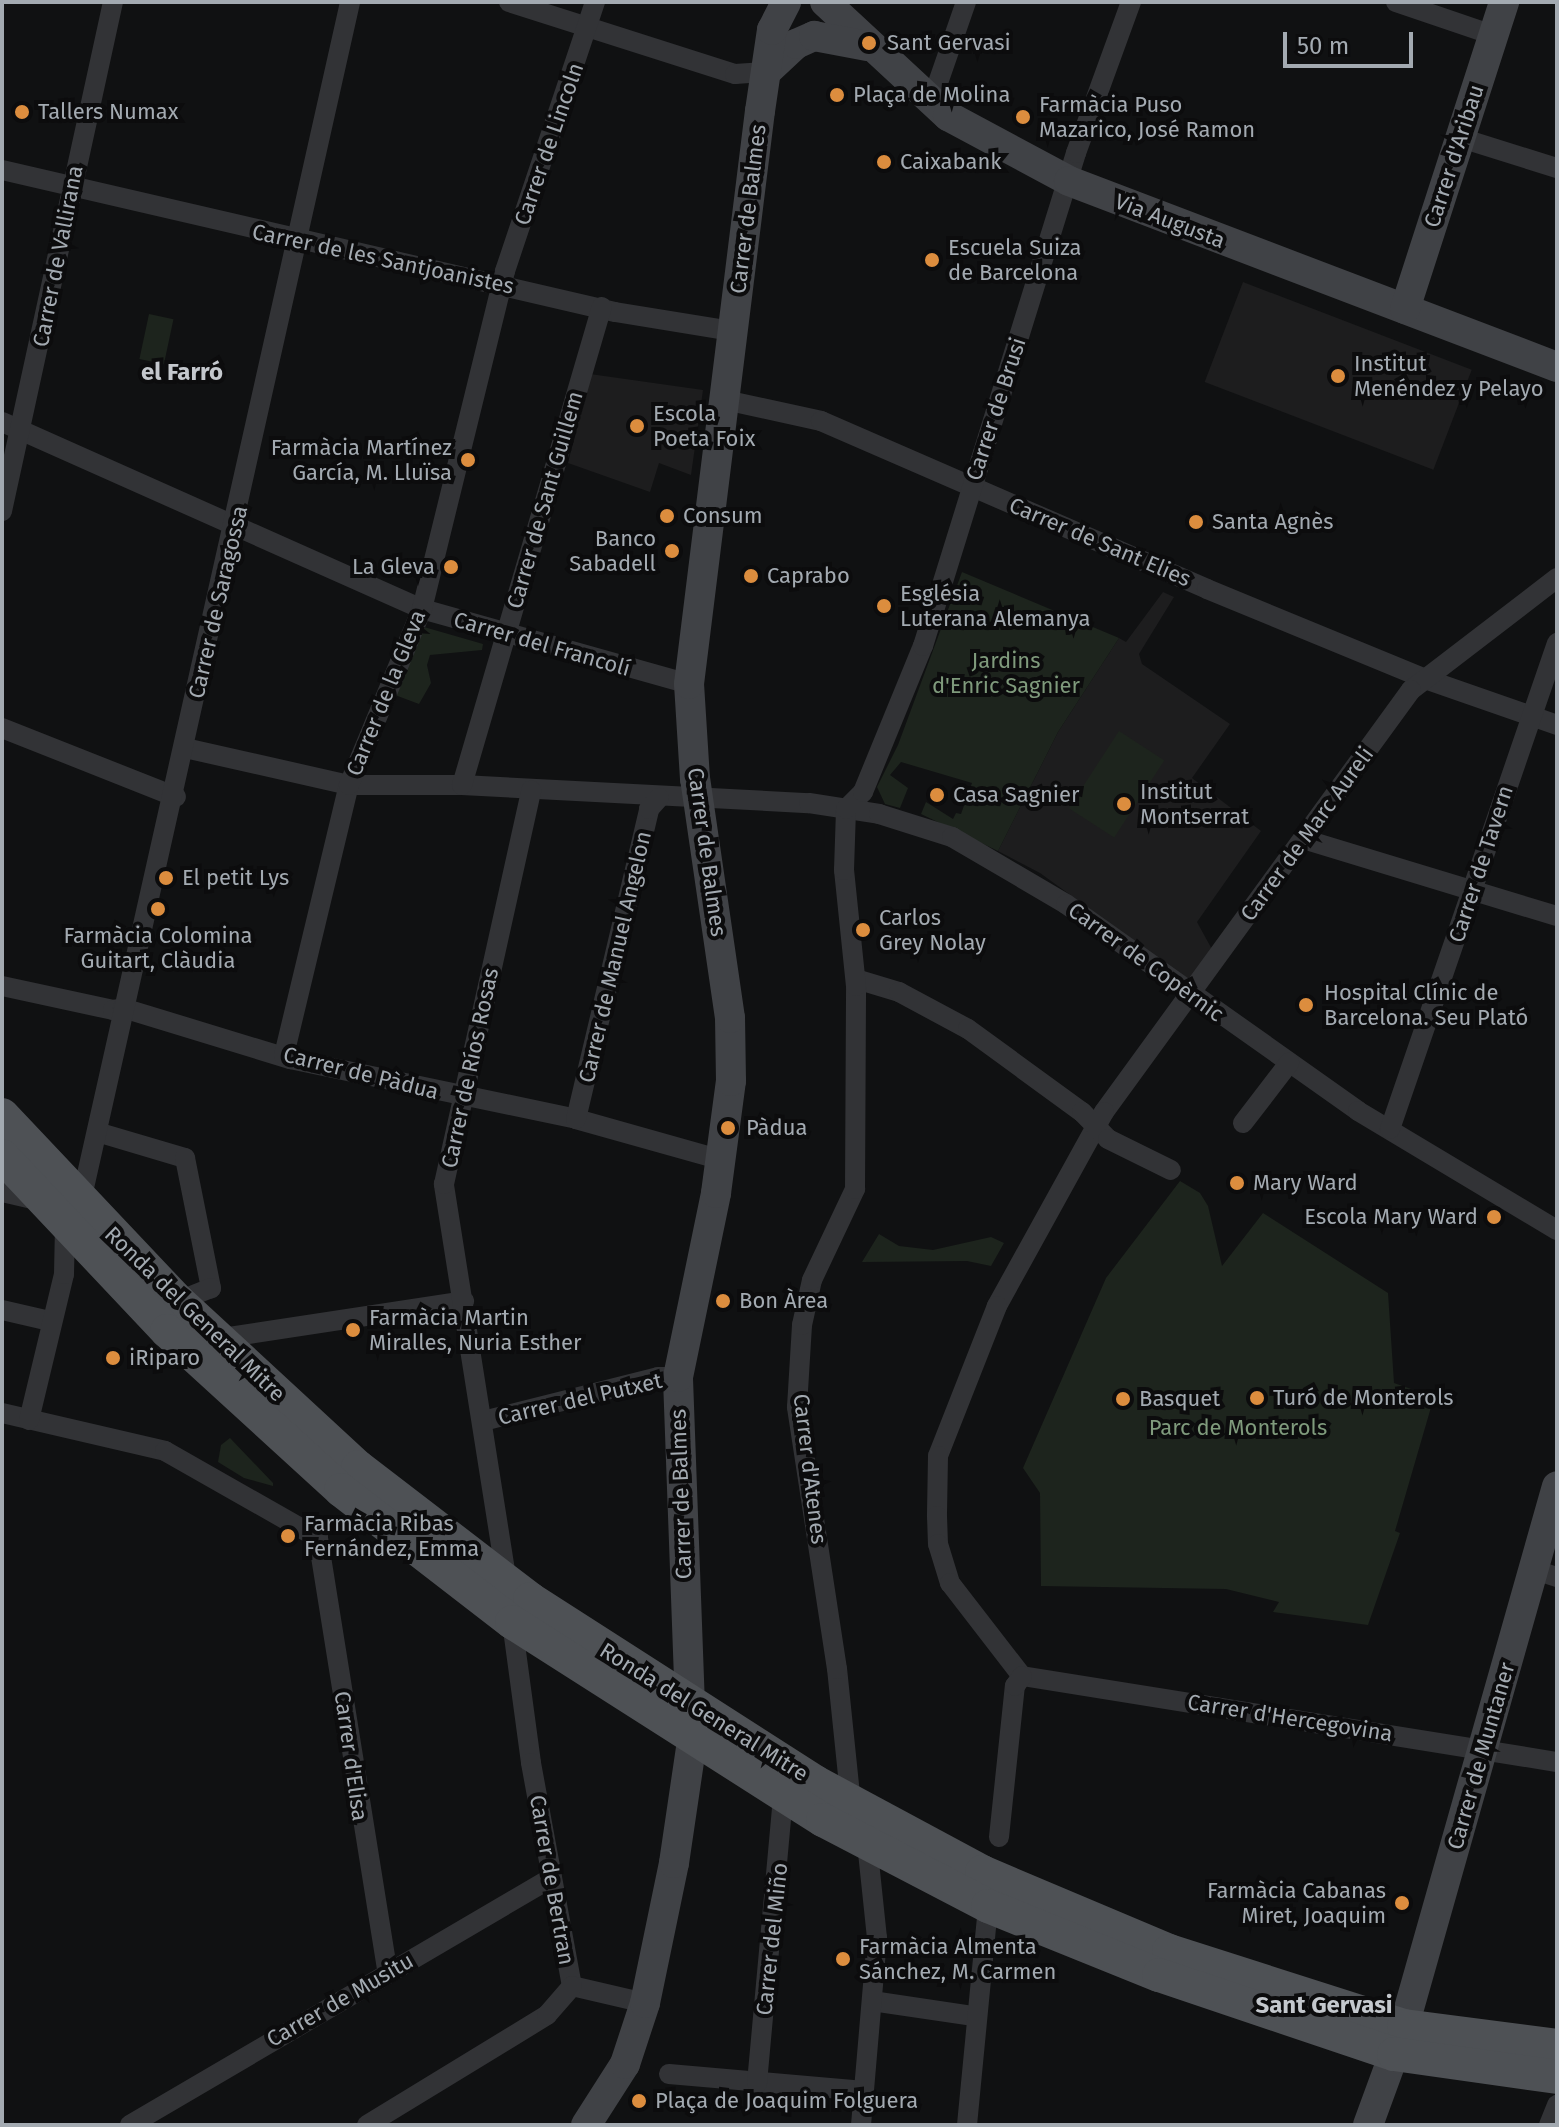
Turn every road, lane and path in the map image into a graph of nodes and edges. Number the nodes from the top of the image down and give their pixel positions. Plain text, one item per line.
1 (113, 2) edge
2 (350, 2) edge
3 (509, 2) edge
4 (595, 2) edge
5 (786, 2) edge
6 (825, 2) edge
7 (966, 2) edge
8 (1131, 2) edge
9 (1396, 2) edge
10 (1504, 2) edge
11 (771, 16) edge
12 (589, 28) junction
13 (1493, 35) junction
14 (869, 46) junction
15 (766, 72) junction
16 (931, 103) junction
17 (1461, 138) junction
18 (1557, 168) edge
19 (2, 170) edge
20 (1069, 181) junction
21 (72, 186) junction
22 (300, 239) junction
23 (501, 285) junction
24 (602, 307) junction
25 (1405, 309) junction
26 (732, 331) junction
27 (1557, 367) edge
28 (725, 400) junction
29 (11, 426) edge
30 (970, 488) junction
31 (2, 511) edge
32 (236, 524) junction
33 (1557, 578) edge
34 (422, 609) junction
35 (506, 635) junction
36 (1557, 643) edge
37 (1428, 680) junction
38 (689, 684) junction
39 (1530, 716) junction
40 (1557, 725) edge
41 (2, 728) edge
42 (185, 748) junction
43 (349, 785) junction
44 (462, 785) junction
45 (531, 790) junction
46 (176, 797) junction
47 (659, 798) junction
48 (698, 799) junction
49 (846, 809) junction
50 (1303, 839) junction
51 (1474, 890) junction
52 (1557, 916) edge
53 (856, 979) junction
54 (2, 986) edge
55 (1191, 995) junction
56 (123, 1008) junction
57 (284, 1055) junction
58 (1289, 1063) junction
59 (463, 1098) junction
60 (2, 1115) edge
61 (576, 1119) junction
62 (1243, 1123) dead end
63 (1094, 1127) junction
64 (1390, 1129) junction
65 (97, 1132) junction
66 (2, 1156) edge
67 (722, 1160) junction
68 (1171, 1170) dead end
69 (2, 1192) edge
70 (42, 1201) junction
71 (73, 1214) junction
72 (1557, 1230) edge
73 (178, 1301) junction
74 (464, 1301) junction
75 (2, 1310) edge
76 (50, 1321) junction
77 (216, 1339) junction
78 (678, 1377) junction
79 (2, 1413) edge
80 (29, 1420) junction
81 (483, 1421) junction
82 (1557, 1486) edge
83 (1552, 1531) edge
84 (1546, 1573) edge
85 (507, 1583) junction
86 (512, 1622) junction
87 (1022, 1676) junction
88 (690, 1706) junction
89 (692, 1741) junction
90 (1481, 1753) junction
91 (1557, 1762) edge
92 (783, 1795) junction
93 (851, 1804) junction
94 (999, 1837) dead end
95 (867, 1843) junction
96 (552, 1877) junction
97 (988, 1906) junction
98 (388, 1973) junction
99 (572, 1986) junction
100 (872, 2001) junction
101 (645, 2003) junction
102 (974, 2016) junction
103 (1399, 2040) junction
104 (1557, 2046) edge
105 (669, 2074) dead end
106 (1557, 2077) edge
107 (757, 2083) junction
108 (864, 2091) junction
109 (1557, 2105) edge
110 (130, 2125) edge
111 (367, 2125) edge
112 (586, 2125) edge
113 (861, 2125) edge
114 (967, 2125) edge
115 (1368, 2125) edge
116 (1549, 2125) edge

1 - 21 street, Carrer de Vallirana
2 - 22 street, Carrer de Saragossa
3 - 12 street
4 - 12 street, Carrer de Lincoln
5 - 11 main road, Carrer de Balmes
6 - 14 main road, Via Augusta
7 - 16 street
8 - 20 street, Carrer de Brusi
9 - 13 street
10 - 13 main road, Carrer d'Aribau
11 - 15 main road, Carrer de Balmes
12 - 15 street
12 - 23 street, Carrer de Lincoln
13 - 17 main road, Carrer d'Aribau
14 - 15 main road
14 - 16 main road, Via Augusta
15 - 26 main road, Carrer de Balmes
16 - 20 main road, Via Augusta
17 - 18 street
17 - 25 main road, Carrer d'Aribau
19 - 21 street, Carrer de les Santjoanistes
20 - 25 main road, Via Augusta
20 - 30 street, Carrer de Brusi
21 - 22 street, Carrer de les Santjoanistes
21 - 29 street, Carrer de Vallirana
22 - 23 street, Carrer de les Santjoanistes
22 - 32 street, Carrer de Saragossa
23 - 24 street, Carrer de les Santjoanistes
23 - 34 street, Carrer de la Gleva
24 - 26 street, Carrer de les Santjoanistes
24 - 35 street, Carrer de Sant Guillem
25 - 27 main road, Via Augusta
26 - 28 main road, Carrer de Balmes
28 - 30 street, Carrer de Sant Elies
28 - 38 main road, Carrer de Balmes
29 - 31 street, Carrer de Vallirana
29 - 32 street, Carrer del Francolí
30 - 37 street, Carrer de Sant Elies
30 - 49 street, Carrer de Brusi
32 - 34 street, Carrer del Francolí
32 - 42 street, Carrer de Saragossa
33 - 37 street, Carrer de Marc Aureli
34 - 35 street, Carrer del Francolí
34 - 43 street, Carrer de la Gleva
35 - 38 street, Carrer del Francolí
35 - 44 street, Carrer de Sant Guillem
36 - 39 street, Carrer de Tavern
37 - 39 street, Carrer de Sant Elies
37 - 50 street, Carrer de Marc Aureli
38 - 48 main road, Carrer de Balmes
39 - 40 street, Carrer de Sant Elies
39 - 51 street, Carrer de Tavern
41 - 46 street
42 - 43 street, Carrer de Copèrnic
42 - 46 street, Carrer de Saragossa
43 - 44 street, Carrer de Copèrnic
43 - 57 street, Carrer de la Gleva
44 - 45 street, Carrer de Copèrnic
45 - 47 street, Carrer de Copèrnic
45 - 59 street, Carrer de Ríos Rosas
46 - 56 street, Carrer de Saragossa
47 - 48 street, Carrer de Copèrnic
47 - 61 street, Carrer de Manuel Angelon
48 - 49 street, Carrer de Copèrnic
48 - 67 main road, Carrer de Balmes
49 - 53 street, Carrer d'Atenes
49 - 55 street, Carrer de Copèrnic
50 - 51 street
50 - 55 street, Carrer de Marc Aureli
51 - 52 street
51 - 64 street, Carrer de Tavern
53 - 63 street
53 - 93 street, Carrer d'Atenes
54 - 56 street, Carrer de Pàdua
55 - 58 street, Carrer de Copèrnic
55 - 63 street, Carrer de Marc Aureli
56 - 57 street, Carrer de Pàdua
56 - 65 street, Carrer de Saragossa
57 - 59 street, Carrer de Pàdua
58 - 62 street
58 - 64 street, Carrer de Copèrnic
59 - 61 street, Carrer de Pàdua
59 - 74 street, Carrer de Ríos Rosas
60 - 71 main road, Ronda del General Mitre
61 - 67 street, Carrer de Pàdua
63 - 68 street
63 - 87 street, Carrer de Marc Aureli
64 - 72 street, Carrer de Copèrnic
65 - 71 street, Carrer de Saragossa
65 - 73 street
66 - 70 main road, Ronda del General Mitre
67 - 78 main road, Carrer de Balmes
69 - 70 street
70 - 71 main road, Ronda del General Mitre
71 - 73 main road, Ronda del General Mitre
71 - 76 street, Carrer de Saragossa
71 - 86 main road, Ronda del General Mitre
73 - 77 main road, Ronda del General Mitre
74 - 77 street
74 - 81 street, Carrer de Ríos Rosas
75 - 76 street
76 - 80 street, Carrer de Saragossa
77 - 85 main road, Ronda del General Mitre
78 - 81 street, Carrer del Putxet
78 - 88 main road, Carrer de Balmes
79 - 80 street
80 - 98 street, Carrer d'Elisa
81 - 85 street, Carrer de Ríos Rosas
82 - 83 main road, Carrer de Muntaner
83 - 84 main road, Carrer de Muntaner
84 - 90 main road, Carrer de Muntaner
85 - 86 main road
85 - 88 main road, Ronda del General Mitre
86 - 89 main road, Ronda del General Mitre
86 - 96 street, Carrer de Bertran
87 - 90 street, Carrer d'Hercegovina
87 - 94 street
88 - 89 main road
88 - 93 main road, Ronda del General Mitre
89 - 92 main road, Ronda del General Mitre
89 - 101 main road
90 - 91 street, Carrer d'Hercegovina
90 - 103 main road, Carrer de Muntaner
92 - 95 main road, Ronda del General Mitre
92 - 107 street, Carrer del Miño
93 - 103 main road, Ronda del General Mitre
95 - 97 main road, Ronda del General Mitre
95 - 100 street
96 - 98 street, Carrer de Musitu
96 - 99 street, Carrer de Bertran
97 - 102 street
97 - 103 main road, Ronda del General Mitre
98 - 110 street, Carrer de Musitu
99 - 101 street
99 - 111 street, Carrer de Bertran
100 - 102 street
100 - 108 street
101 - 112 main road
102 - 114 street
103 - 104 main road, Ronda del General Mitre
103 - 106 main road, Ronda del General Mitre
103 - 115 main road, Carrer de Muntaner
105 - 107 street
107 - 108 street
108 - 113 street
109 - 116 street

